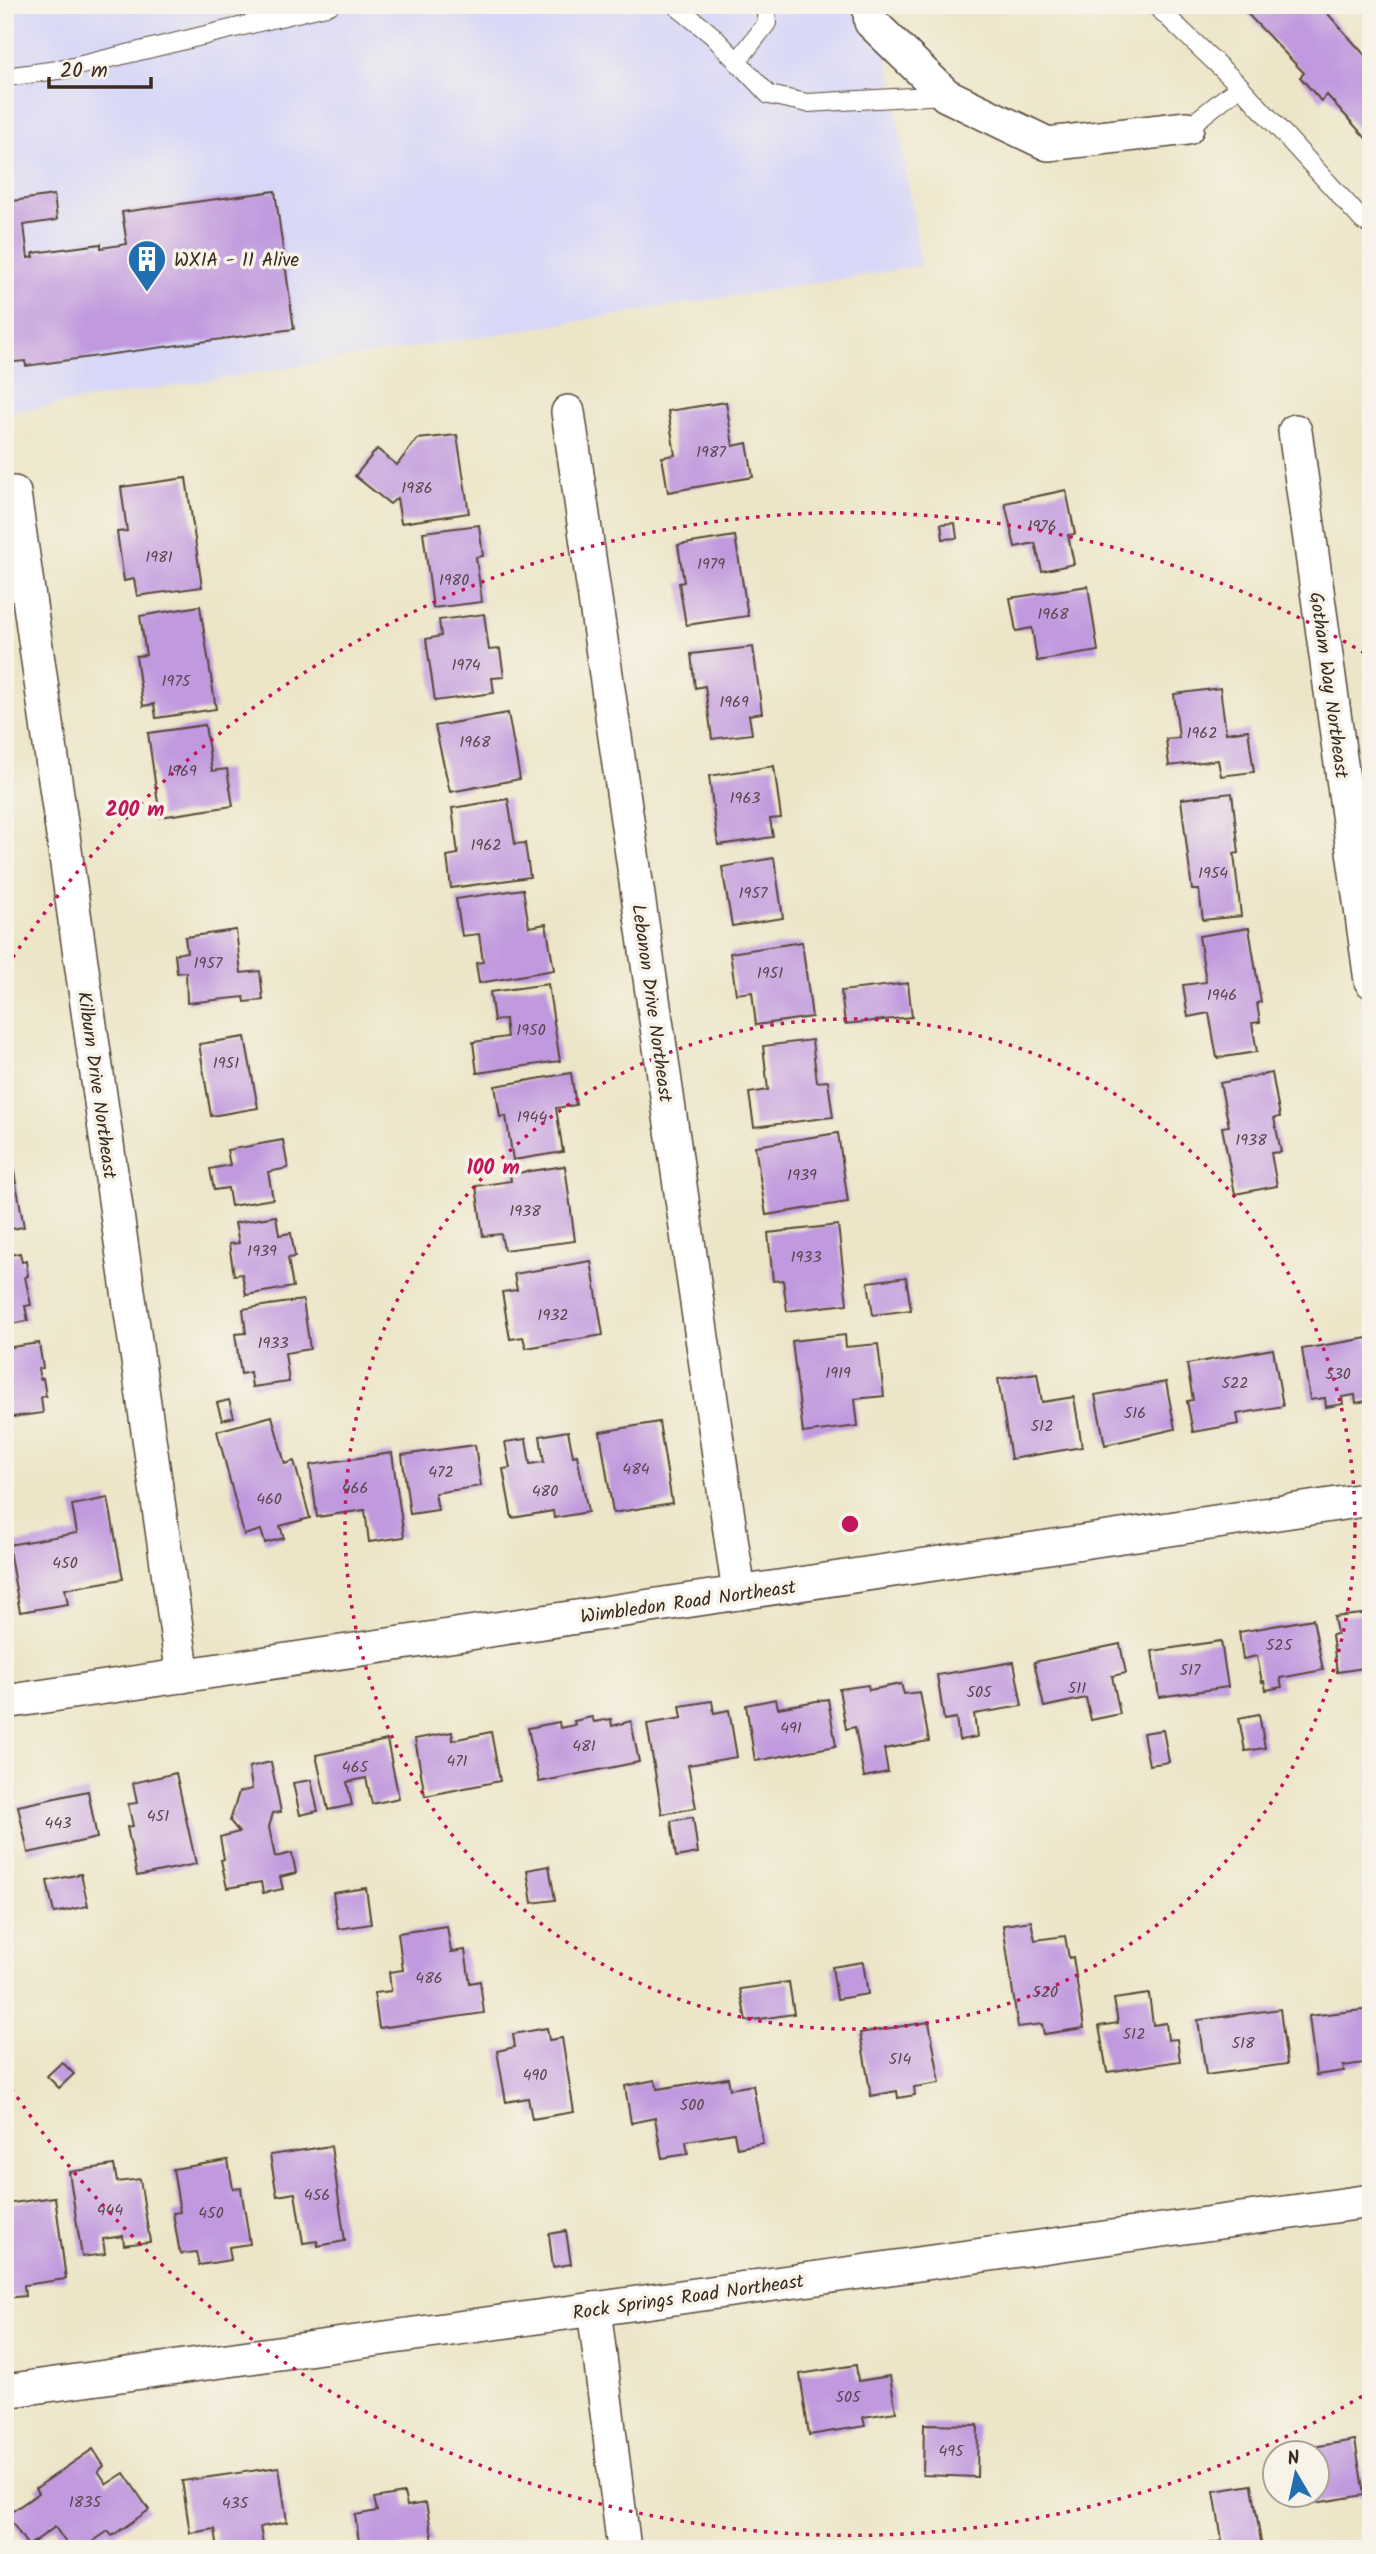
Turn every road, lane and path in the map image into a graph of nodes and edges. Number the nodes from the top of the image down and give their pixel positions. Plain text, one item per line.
1 (330, 5) edge
2 (676, 5) edge
3 (765, 5) edge
4 (869, 5) edge
5 (1155, 5) edge
6 (737, 62) junction
7 (5, 77) edge
8 (1240, 86) junction
9 (946, 95) junction
10 (1187, 128) joint
11 (1371, 225) edge
12 (568, 412) dead end
13 (1295, 431) dead end
14 (14, 494) dead end
15 (1371, 981) edge
16 (1371, 1499) edge
17 (739, 1593) junction
18 (183, 1676) junction
19 (5, 1702) edge
20 (1371, 2201) edge
21 (594, 2309) junction
22 (5, 2391) edge
23 (624, 2549) edge

1 - 7 lane
2 - 6 lane
3 - 6 lane
4 - 9 street
5 - 8 lane
6 - 9 lane
8 - 10 lane
8 - 11 lane
9 - 10 street
12 - 17 street, Lebanon Drive Northeast
13 - 15 street, Gotham Way Northeast
14 - 18 street, Kilburn Drive Northeast
16 - 17 street, Wimbledon Road Northeast
17 - 18 street, Wimbledon Road Northeast
18 - 19 street, Wimbledon Road Northeast
20 - 21 street, Rock Springs Road Northeast
21 - 22 street, Rock Springs Road Northeast
21 - 23 street

